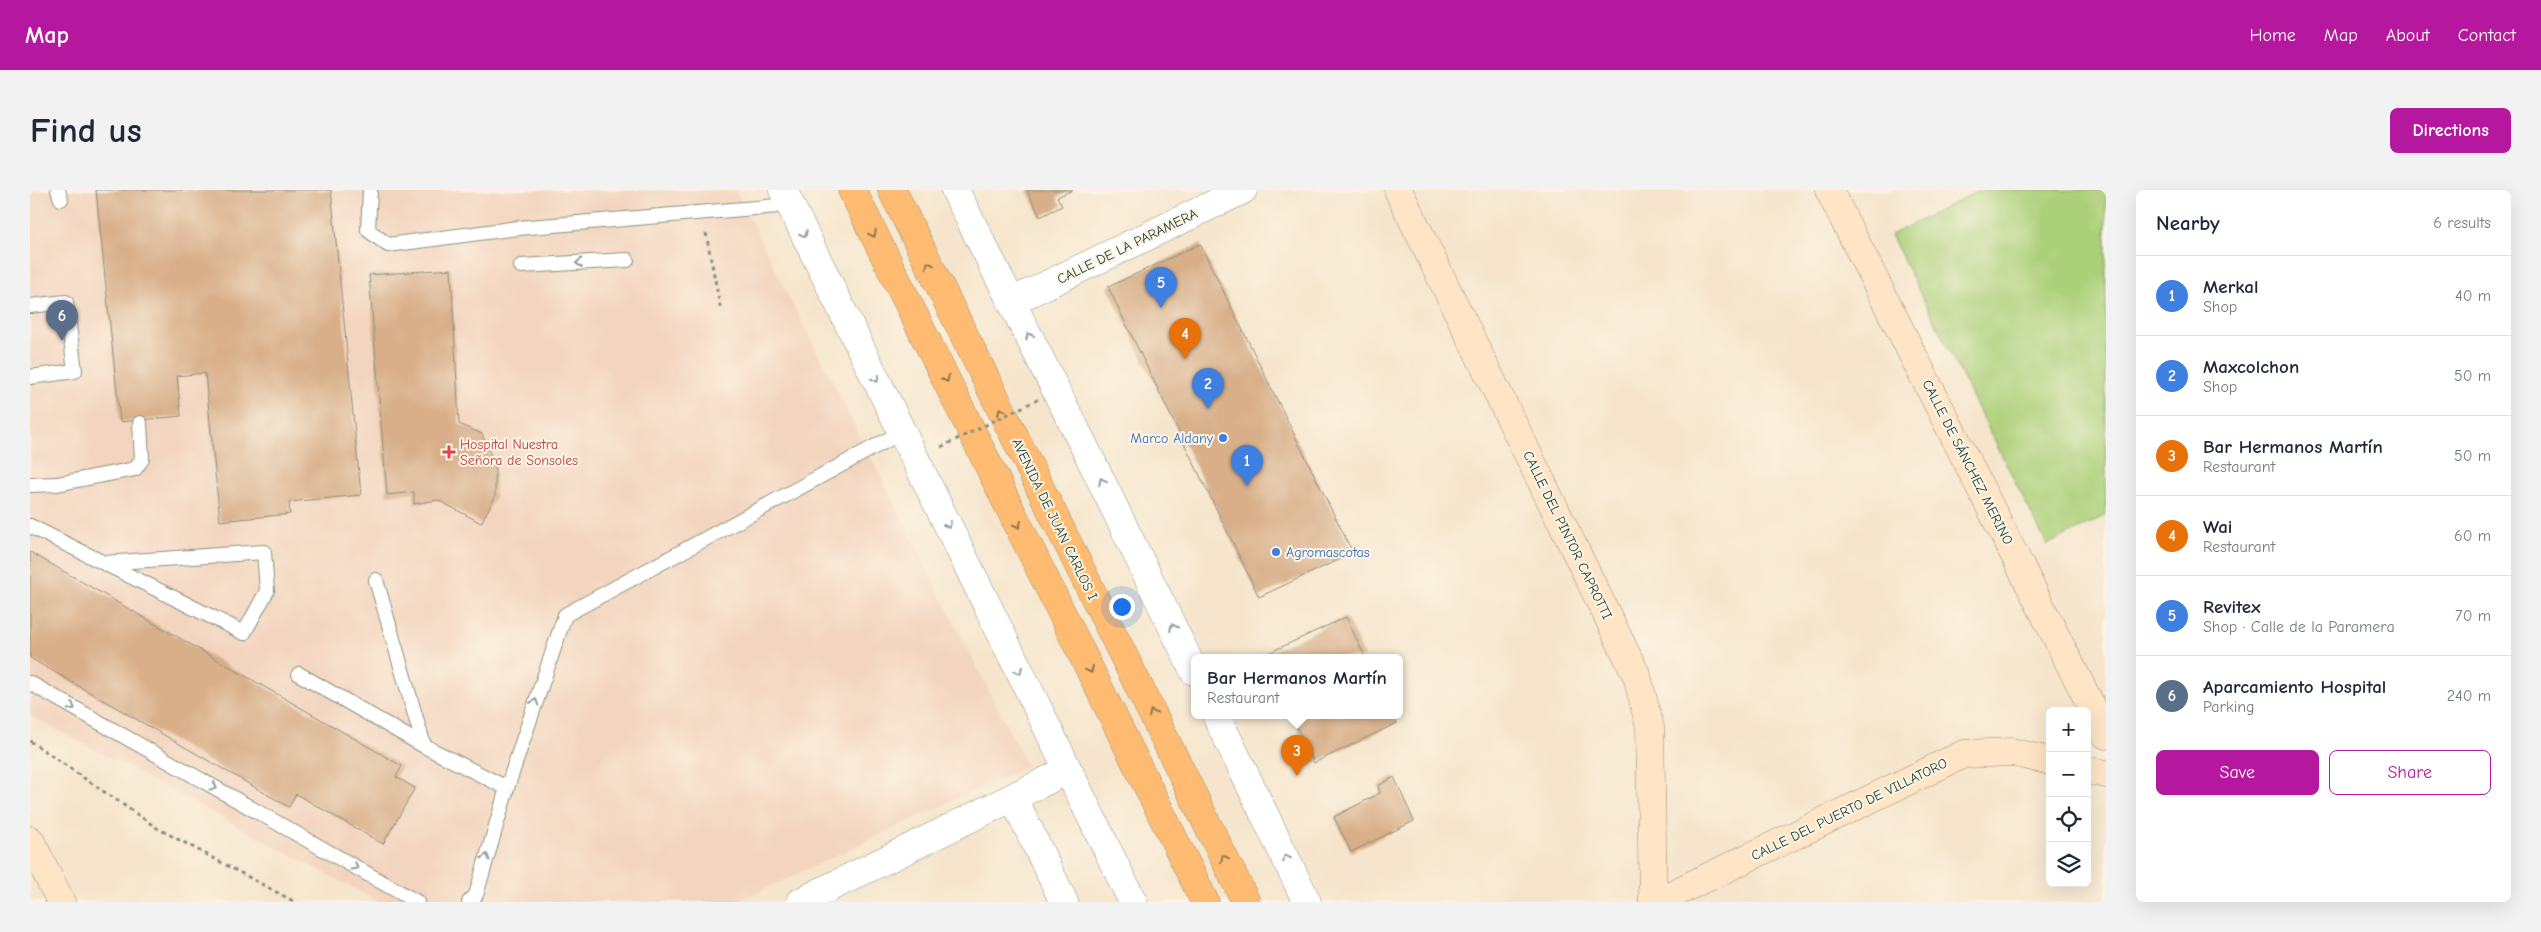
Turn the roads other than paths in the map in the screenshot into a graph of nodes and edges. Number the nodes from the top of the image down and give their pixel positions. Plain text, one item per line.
1 (370, 190) edge
2 (852, 190) edge
3 (892, 190) edge
4 (955, 190) edge
5 (1243, 190) edge
6 (1398, 190) edge
7 (1829, 190) edge
8 (786, 198) edge
9 (627, 260) dead end
10 (521, 266) dead end
11 (1011, 302) junction
12 (30, 306) edge
13 (30, 376) edge
14 (140, 423) dead end
15 (902, 432) junction
16 (30, 485) edge
17 (30, 526) edge
18 (104, 563) junction
19 (376, 580) dead end
20 (1191, 665) edge
21 (299, 674) dead end
22 (30, 683) edge
23 (1218, 719) edge
24 (2106, 735) edge
25 (424, 746) junction
26 (2046, 760) edge
27 (1068, 770) junction
28 (2091, 771) edge
29 (2106, 774) edge
30 (506, 788) junction
31 (1013, 797) junction
32 (30, 840) edge
33 (61, 902) edge
34 (417, 902) edge
35 (469, 902) edge
36 (800, 902) edge
37 (1064, 902) edge
38 (1133, 902) edge
39 (1205, 902) edge
40 (1246, 902) edge
41 (1307, 902) edge
42 (1654, 902) edge

1 - 8 lane
2 -> 39 highway
40 -> 3 highway, AVENIDA DE JUAN CARLOS I
4 - 11 street
5 - 11 street, CALLE DE LA PARAMERA
6 - 42 street, CALLE DEL PINTOR CAPROTTI
7 - 24 street, CALLE DE SÁNCHEZ MERINO
8 -> 15 street
9 -> 10 lane
20 -> 11 street
12 - 13 lane
14 - 16 lane
15 -> 27 street
30 -> 15 lane
17 - 18 lane
18 - 18 lane
19 - 25 lane
21 - 25 lane
22 -> 34 lane
41 -> 23 street
25 - 30 lane
26 - 42 street, CALLE DEL PUERTO DE VILLATORO
27 - 31 street
27 - 38 street
28 - 29 street
35 -> 30 lane
31 - 36 street
31 - 37 street
32 - 33 street

